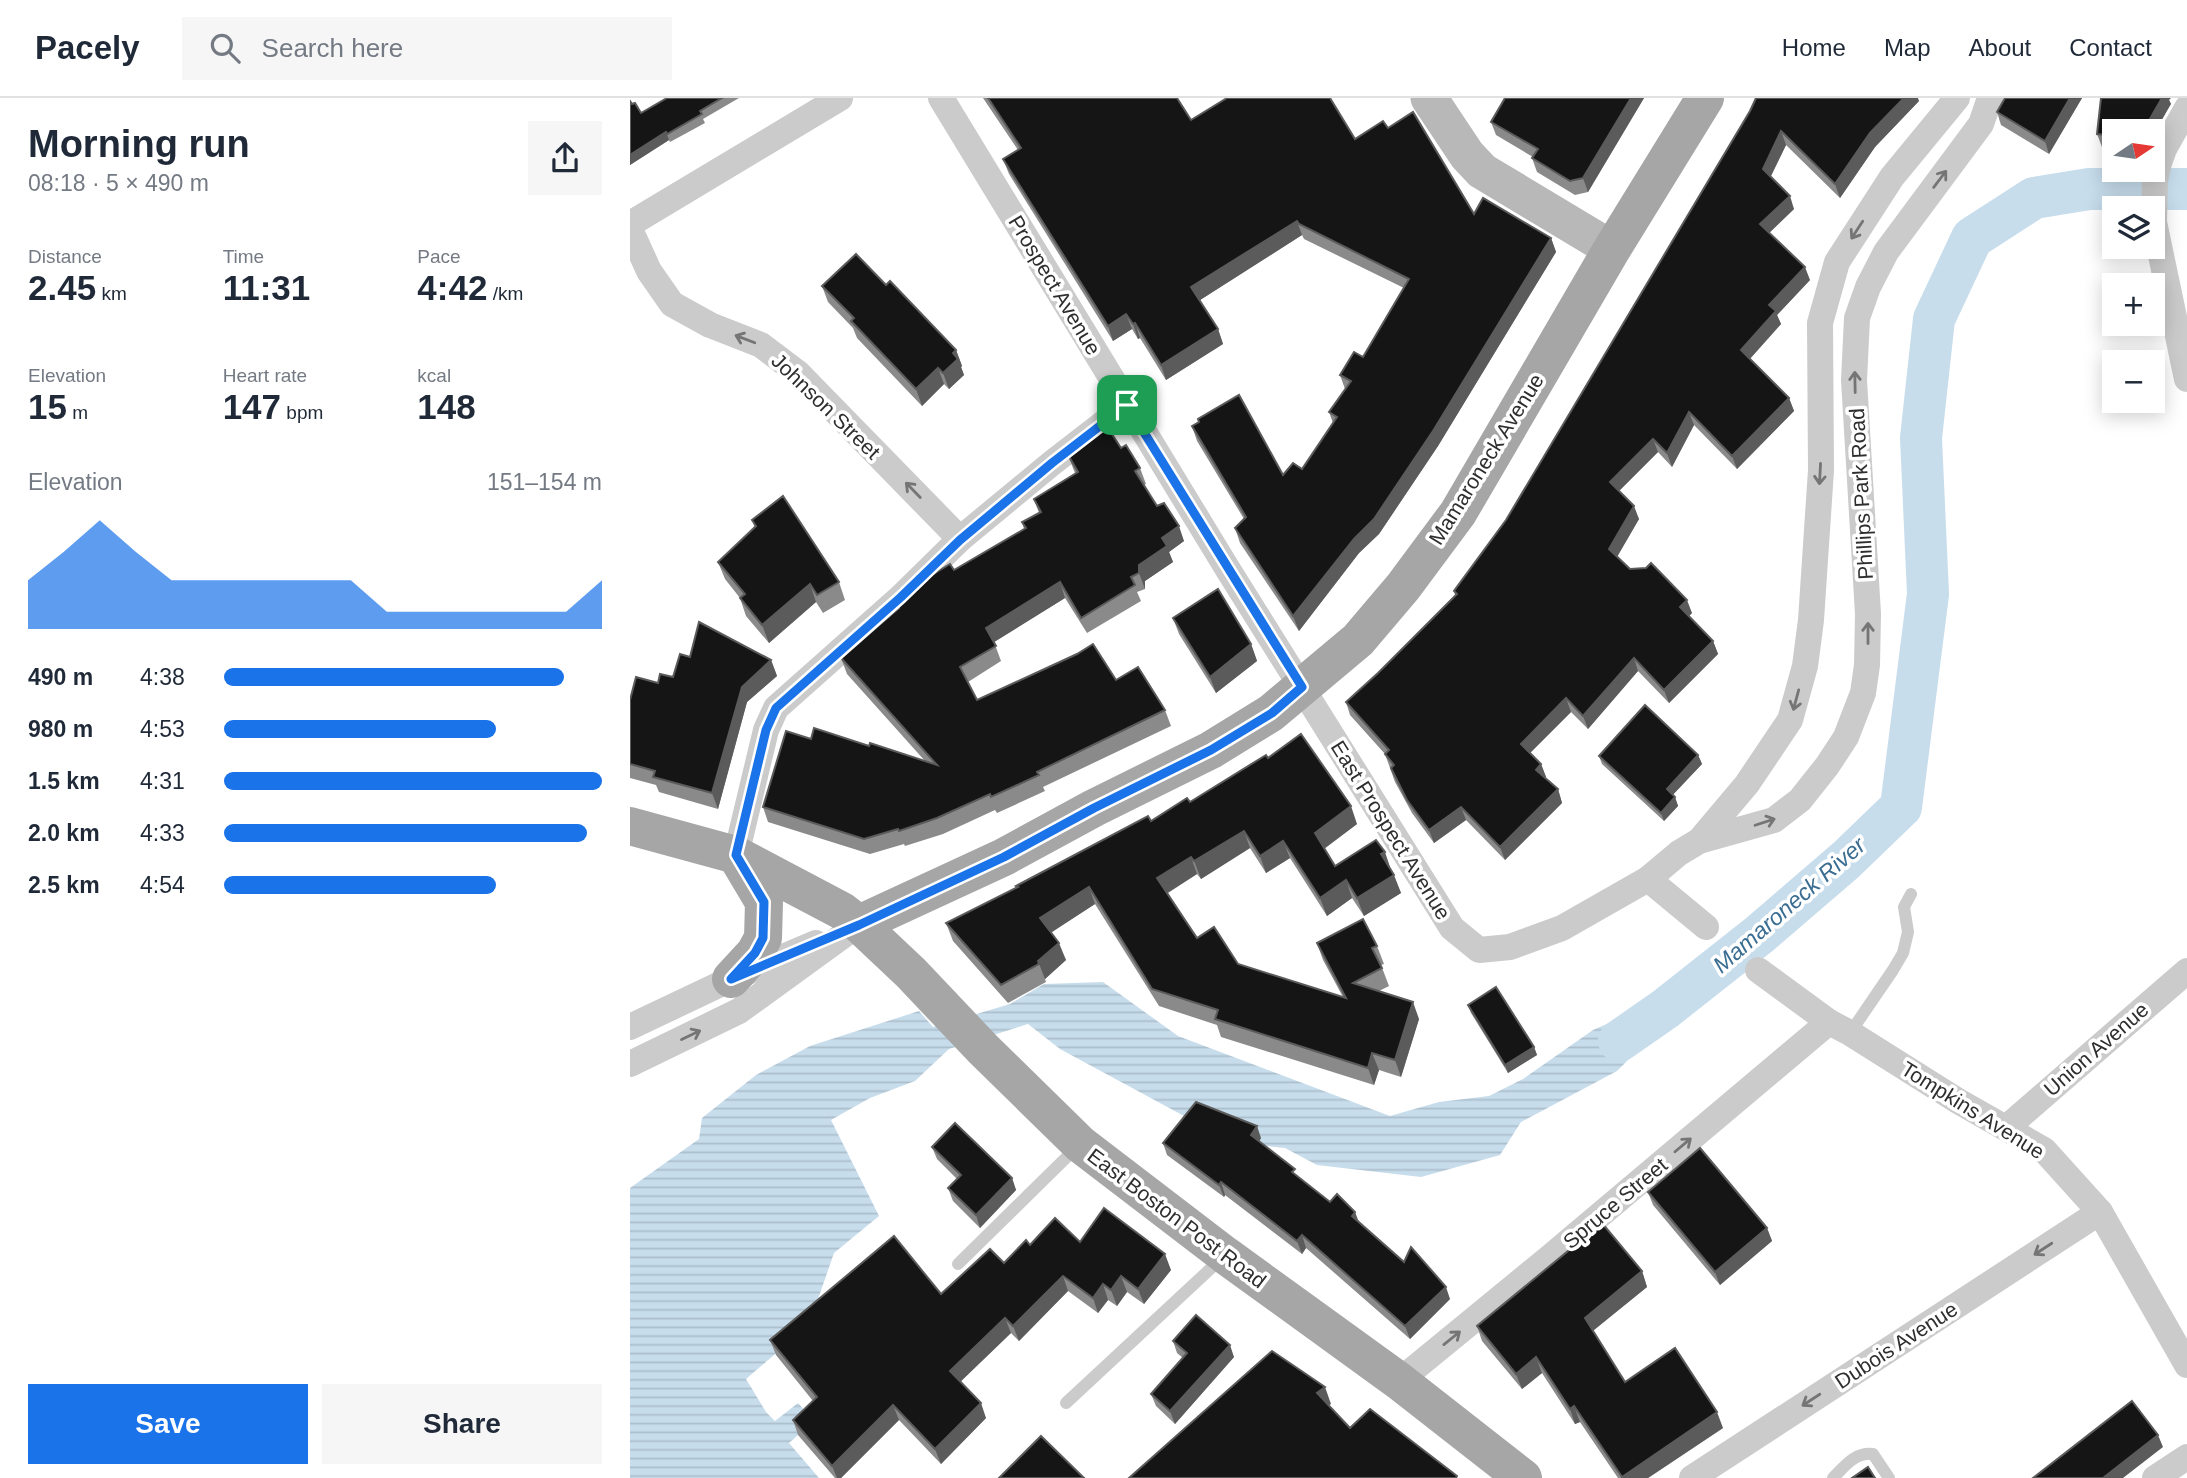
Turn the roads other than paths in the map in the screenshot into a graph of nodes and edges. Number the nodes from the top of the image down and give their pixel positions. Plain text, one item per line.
1 (839, 98) edge
2 (941, 98) edge
3 (1429, 98) edge
4 (1705, 98) edge
5 (1958, 98) edge
6 (1990, 98) edge
7 (2187, 108) edge
8 (2155, 196) edge
9 (630, 224) edge
10 (630, 229) edge
11 (1612, 249) junction
12 (2162, 259) edge
13 (2187, 379) edge
14 (1127, 405) junction
15 (960, 540) junction
16 (1302, 687) junction
17 (630, 826) edge
18 (1699, 841) junction
19 (736, 855) junction
20 (1648, 879) junction
21 (1911, 894) dead end
22 (859, 925) junction
23 (1706, 927) dead end
24 (1758, 970) dead end
25 (2187, 971) edge
26 (731, 979) junction
27 (630, 1027) edge
28 (1839, 1027) junction
29 (630, 1064) edge
30 (2006, 1128) junction
31 (1080, 1144) junction
32 (2100, 1212) junction
33 (1225, 1255) junction
34 (958, 1264) dead end
35 (2187, 1366) edge
36 (1399, 1381) junction
37 (1066, 1403) dead end
38 (2187, 1457) edge
39 (1523, 1478) edge
40 (1692, 1478) edge
41 (1833, 1478) edge
42 (1889, 1478) edge
43 (2155, 1478) edge

1 - 9 street
2 - 14 street, Prospect Avenue
3 - 11 street
4 - 11 main road, Mamaroneck Avenue
5 -> 18 street, Phillips Park Road
18 -> 6 street, Phillips Park Road
7 - 8 street
15 -> 10 street, Johnson Street
11 - 16 main road, Mamaroneck Avenue
12 - 13 street
14 - 15 street
14 - 16 street, Prospect Avenue
15 - 19 street
16 - 20 street, East Prospect Avenue
16 - 22 main road, Mamaroneck Avenue
17 - 19 main road, East Boston Post Road
18 - 20 street, Phillips Park Road
19 - 22 main road, East Boston Post Road
19 - 26 main road
20 - 23 street
21 - 28 lane
22 - 26 street
29 -> 22 street
22 - 31 main road, East Boston Post Road
24 - 28 street, Tompkins Avenue
25 - 30 street, Union Avenue
26 - 27 street
28 - 30 street, Tompkins Avenue
36 -> 28 street, Spruce Street
30 - 32 street, Tompkins Avenue
31 - 33 main road, East Boston Post Road
31 - 34 lane
32 - 35 street, Tompkins Avenue
32 -> 40 street, Dubois Avenue
33 - 36 main road, East Boston Post Road
33 - 37 lane
36 - 39 main road, East Boston Post Road
38 - 43 street
41 - 42 lane

